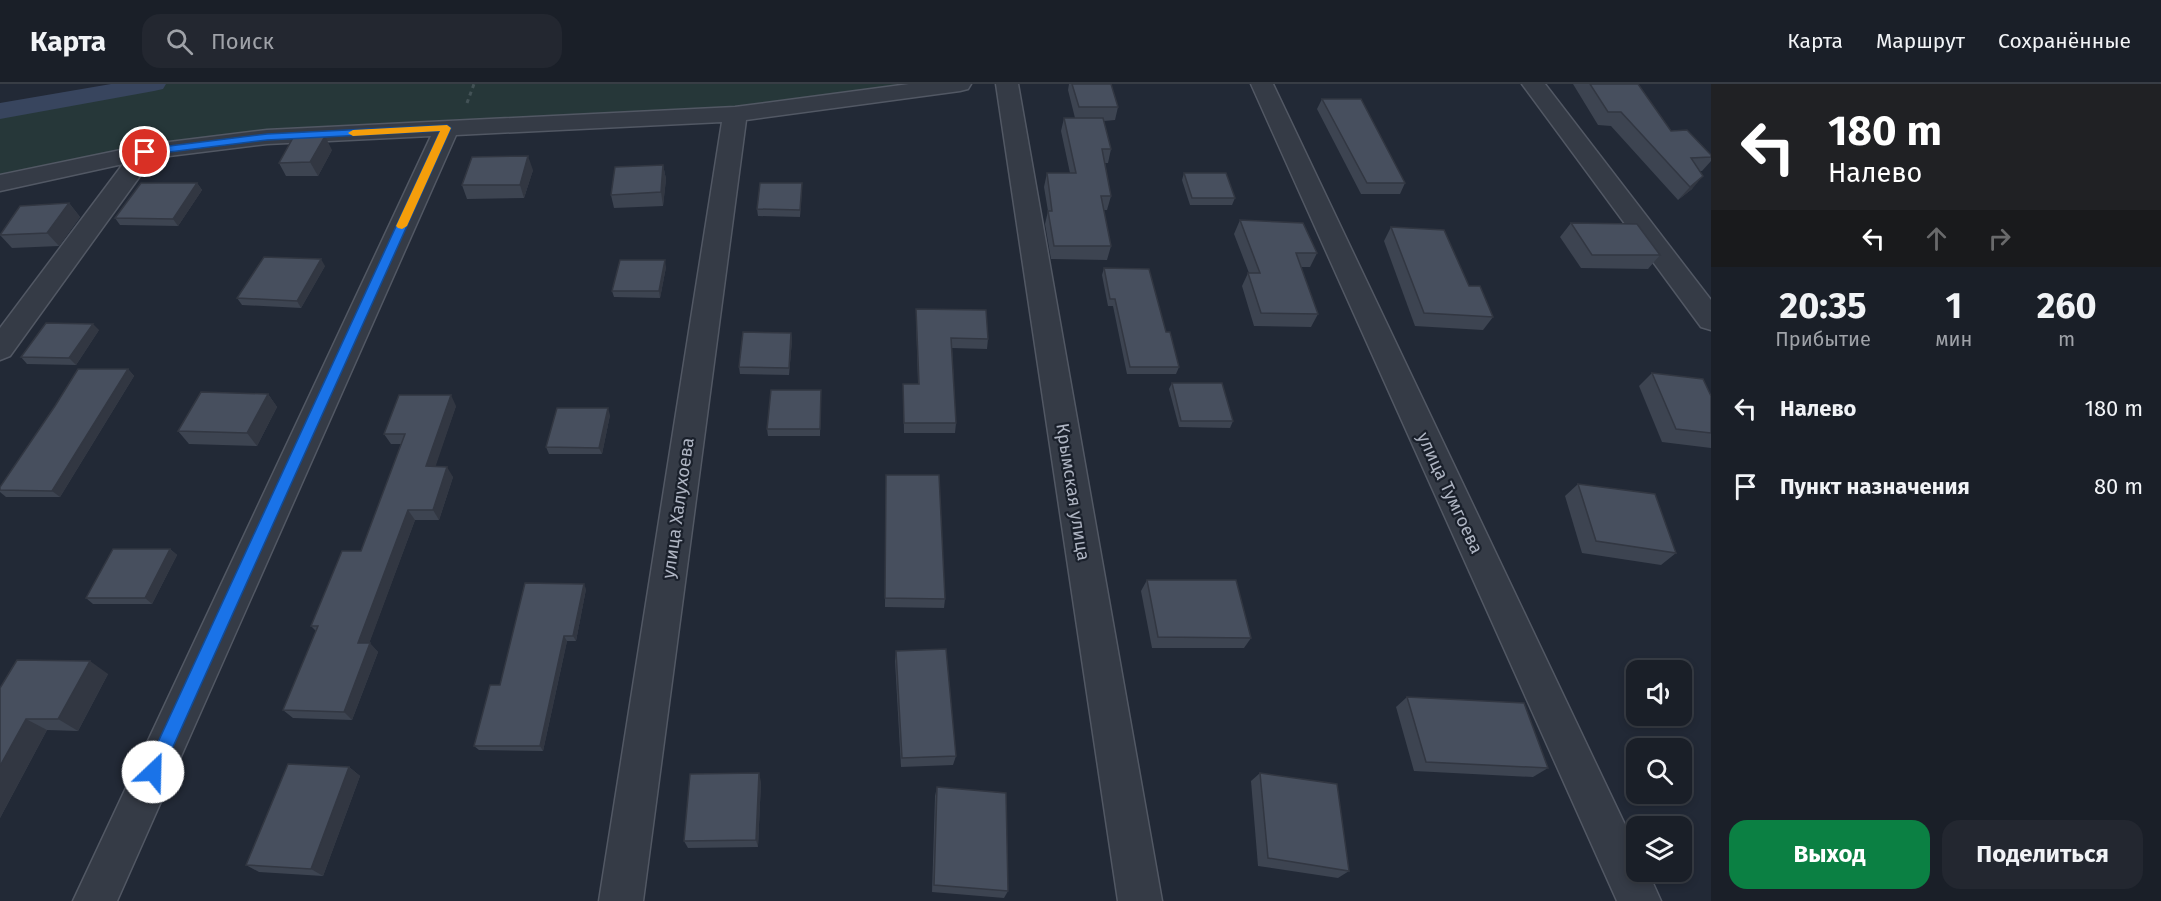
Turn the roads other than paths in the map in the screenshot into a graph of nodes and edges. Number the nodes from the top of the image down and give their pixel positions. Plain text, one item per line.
1 (960, 84) edge
2 (1007, 84) edge
3 (1262, 84) edge
4 (1533, 84) edge
5 (735, 114) junction
6 (447, 128) junction
7 (145, 152) junction
8 (0, 183) edge
9 (1711, 320) edge
10 (0, 349) edge
11 (95, 901) edge
12 (621, 901) edge
13 (1140, 901) edge
14 (1639, 901) edge

1 - 5 street
2 - 13 street, Крымская улица
3 - 14 street, улица Тумгоева
4 - 9 street
5 - 6 street
5 - 12 street, улица Халухоева
6 - 7 street
6 - 11 street
7 - 8 street
7 - 10 street

